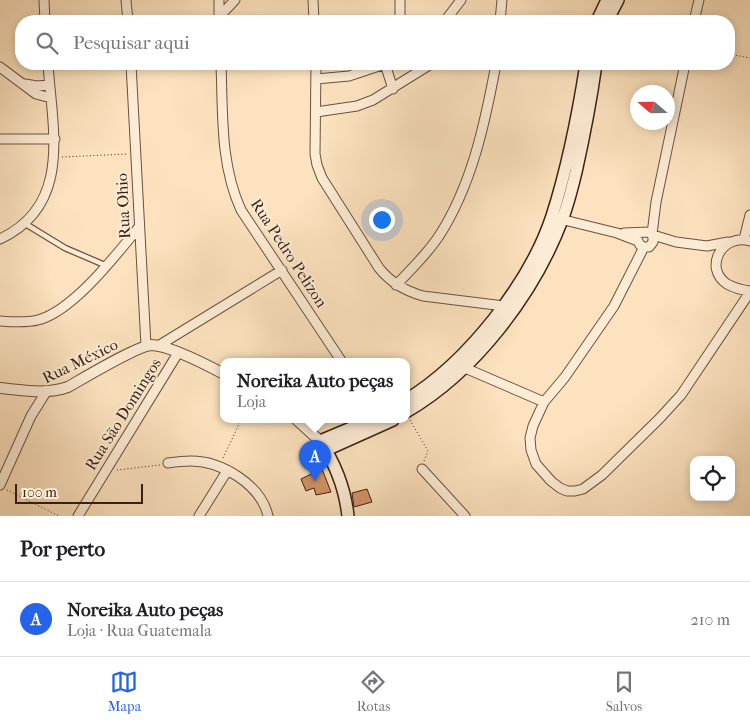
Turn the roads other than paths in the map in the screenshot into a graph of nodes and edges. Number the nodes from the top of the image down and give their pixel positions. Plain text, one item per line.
1 (44, 0) edge
2 (126, 0) edge
3 (219, 0) edge
4 (235, 0) edge
5 (313, 0) edge
6 (400, 0) edge
7 (461, 0) edge
8 (502, 0) edge
9 (607, 0) edge
10 (618, 0) edge
11 (699, 0) edge
12 (45, 15) edge
13 (127, 15) edge
14 (219, 15) edge
15 (222, 15) edge
16 (314, 15) edge
17 (400, 15) edge
18 (450, 15) edge
19 (501, 15) edge
20 (600, 15) edge
21 (610, 15) edge
22 (695, 15) edge
23 (0, 67) edge
24 (49, 70) edge
25 (131, 70) edge
26 (221, 70) edge
27 (316, 70) edge
28 (366, 70) edge
29 (386, 70) edge
30 (420, 70) edge
31 (495, 70) edge
32 (585, 70) edge
33 (595, 70) edge
34 (684, 70) edge
35 (316, 79) junction
36 (20, 83) junction
37 (50, 85) junction
38 (393, 89) junction
39 (51, 98) junction
40 (316, 112) junction
41 (55, 138) junction
42 (0, 139) edge
43 (750, 215) edge
44 (557, 218) junction
45 (24, 224) junction
46 (139, 227) junction
47 (0, 239) edge
48 (645, 239) junction
49 (747, 240) edge
50 (731, 242) junction
51 (707, 246) junction
52 (717, 263) junction
53 (107, 266) junction
54 (282, 270) junction
55 (396, 285) junction
56 (750, 292) edge
57 (504, 306) junction
58 (0, 321) edge
59 (158, 346) junction
60 (142, 348) junction
61 (178, 353) junction
62 (339, 358) edge
63 (466, 368) junction
64 (220, 372) edge
65 (0, 388) edge
66 (46, 392) junction
67 (410, 397) edge
68 (544, 402) junction
69 (410, 410) edge
70 (300, 423) edge
71 (365, 423) edge
72 (382, 423) edge
73 (323, 446) junction
74 (168, 463) road end
75 (223, 469) junction
76 (422, 469) road end
77 (0, 486) edge
78 (78, 516) edge
79 (199, 516) edge
80 (268, 516) edge
81 (348, 516) edge
82 (465, 516) edge

1 - 12 street
2 - 13 street
3 - 14 street
4 - 15 street
5 - 16 street
6 - 17 street
7 - 18 street
8 - 19 street
9 - 20 main road
10 - 21 main road
11 - 22 street
23 - 36 street
24 - 37 street
25 - 46 street, Rua Ohio
26 - 54 street, Rua Pedro Pelizon
27 - 35 street
28 - 35 street
29 - 38 street
30 - 38 street
31 - 55 street
32 - 44 main road
33 - 44 main road
34 - 48 street
35 - 40 street
36 - 37 street
36 - 39 street
37 - 39 street
38 - 40 street
39 - 41 street
40 - 55 street
41 - 42 street
41 - 45 street
43 - 49 street
44 - 48 street
44 - 57 main road
44 - 63 main road
45 - 47 street
45 - 53 lane
46 - 53 street
46 - 60 street, Rua Ohio
48 - 51 street
48 - 68 street
49 - 50 street
50 - 51 street
50 - 52 street
51 - 52 street
52 - 56 street
53 - 58 street
54 - 59 street
54 - 62 street, Rua Pedro Pelizon
55 - 57 street
56 - 68 street
57 - 67 main road
59 - 60 street
59 - 61 street
60 - 66 street, Rua México
61 - 64 street
61 - 78 street, Rua São Domingos
63 - 68 street
63 - 69 main road
65 - 66 street
66 - 77 street, Rua México
70 - 73 street
71 - 73 main road
72 - 73 main road
73 - 81 main road
74 - 75 street
75 - 79 street
75 - 80 street
76 - 82 street

